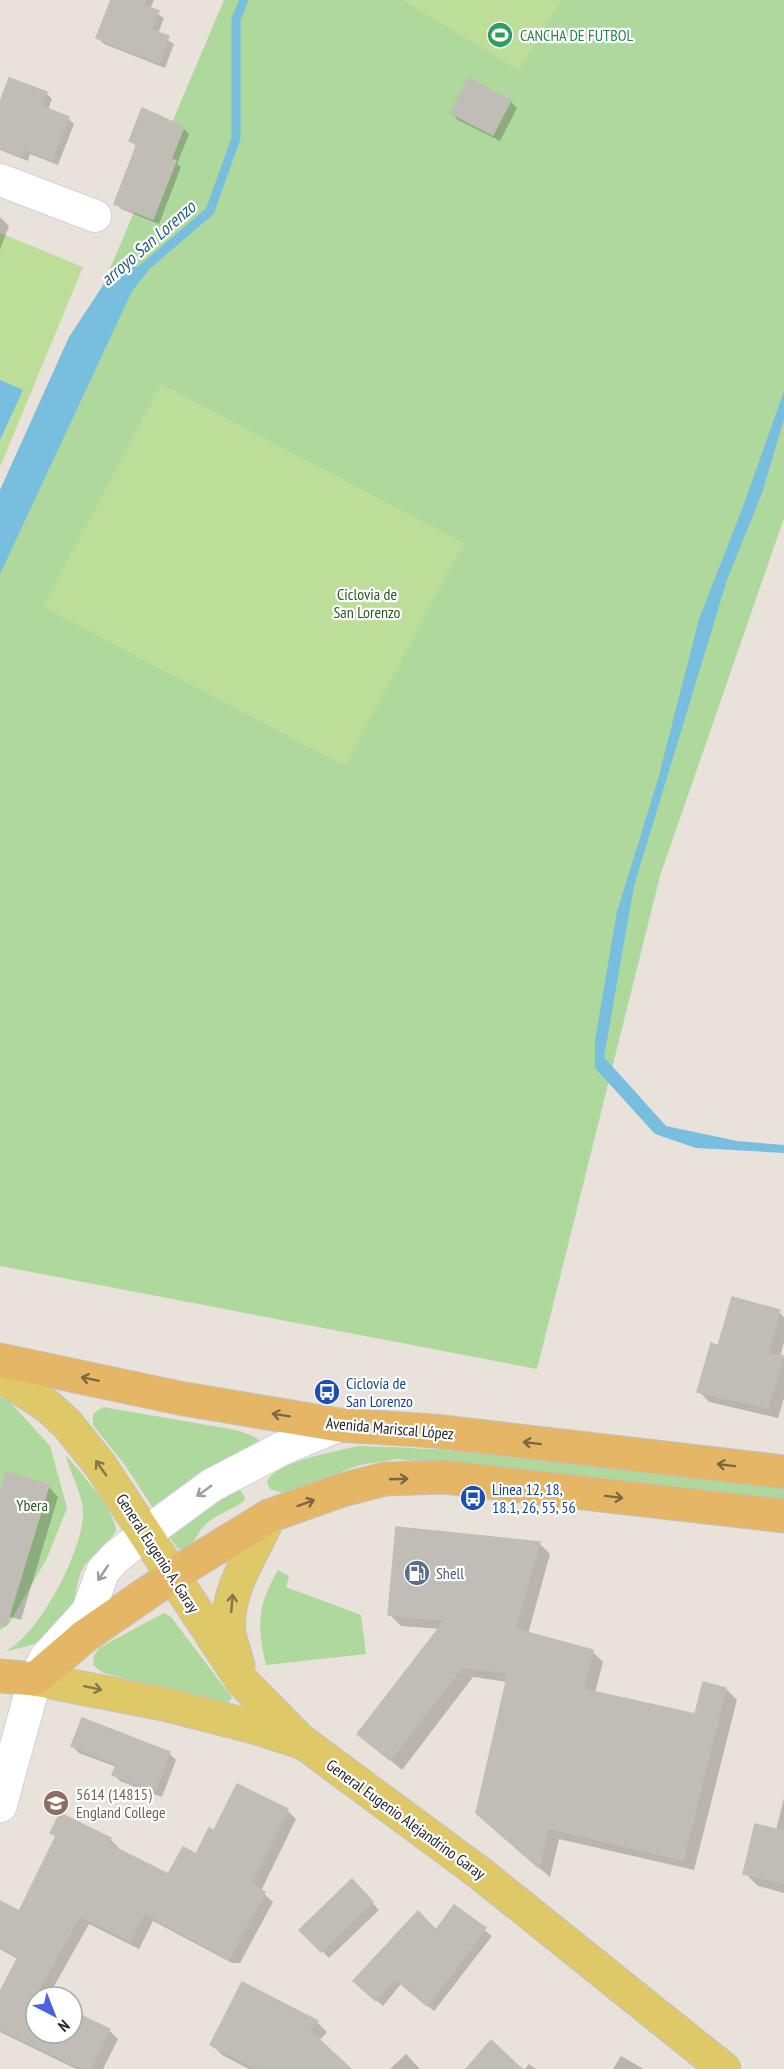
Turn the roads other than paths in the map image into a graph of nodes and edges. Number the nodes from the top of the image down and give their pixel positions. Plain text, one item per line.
1 (0, 180) edge
2 (95, 216) dead end
3 (0, 1360) edge
4 (0, 1375) edge
5 (339, 1425) junction
6 (784, 1472) edge
7 (269, 1516) junction
8 (784, 1516) edge
9 (145, 1534) junction
10 (172, 1576) junction
11 (0, 1676) edge
12 (35, 1679) junction
13 (242, 1681) junction
14 (304, 1743) junction
15 (0, 1806) edge
16 (724, 2069) edge

1 - 2 street
5 -> 3 highway, Avenida Mariscal López
9 -> 4 main road, General Eugenio A. Garay
6 -> 5 highway, Avenida Mariscal López
5 -> 9 street
7 -> 8 highway
7 - 10 highway
13 -> 7 main road
9 - 10 main road, General Eugenio A. Garay
9 -> 12 street
10 - 12 highway
10 - 13 main road, General Eugenio A. Garay
11 - 12 highway
12 -> 14 main road, General Eugenio Alejandrino Garay
12 - 15 street
13 - 14 main road, General Eugenio A. Garay
14 - 16 main road, General Eugenio Alejandrino Garay

